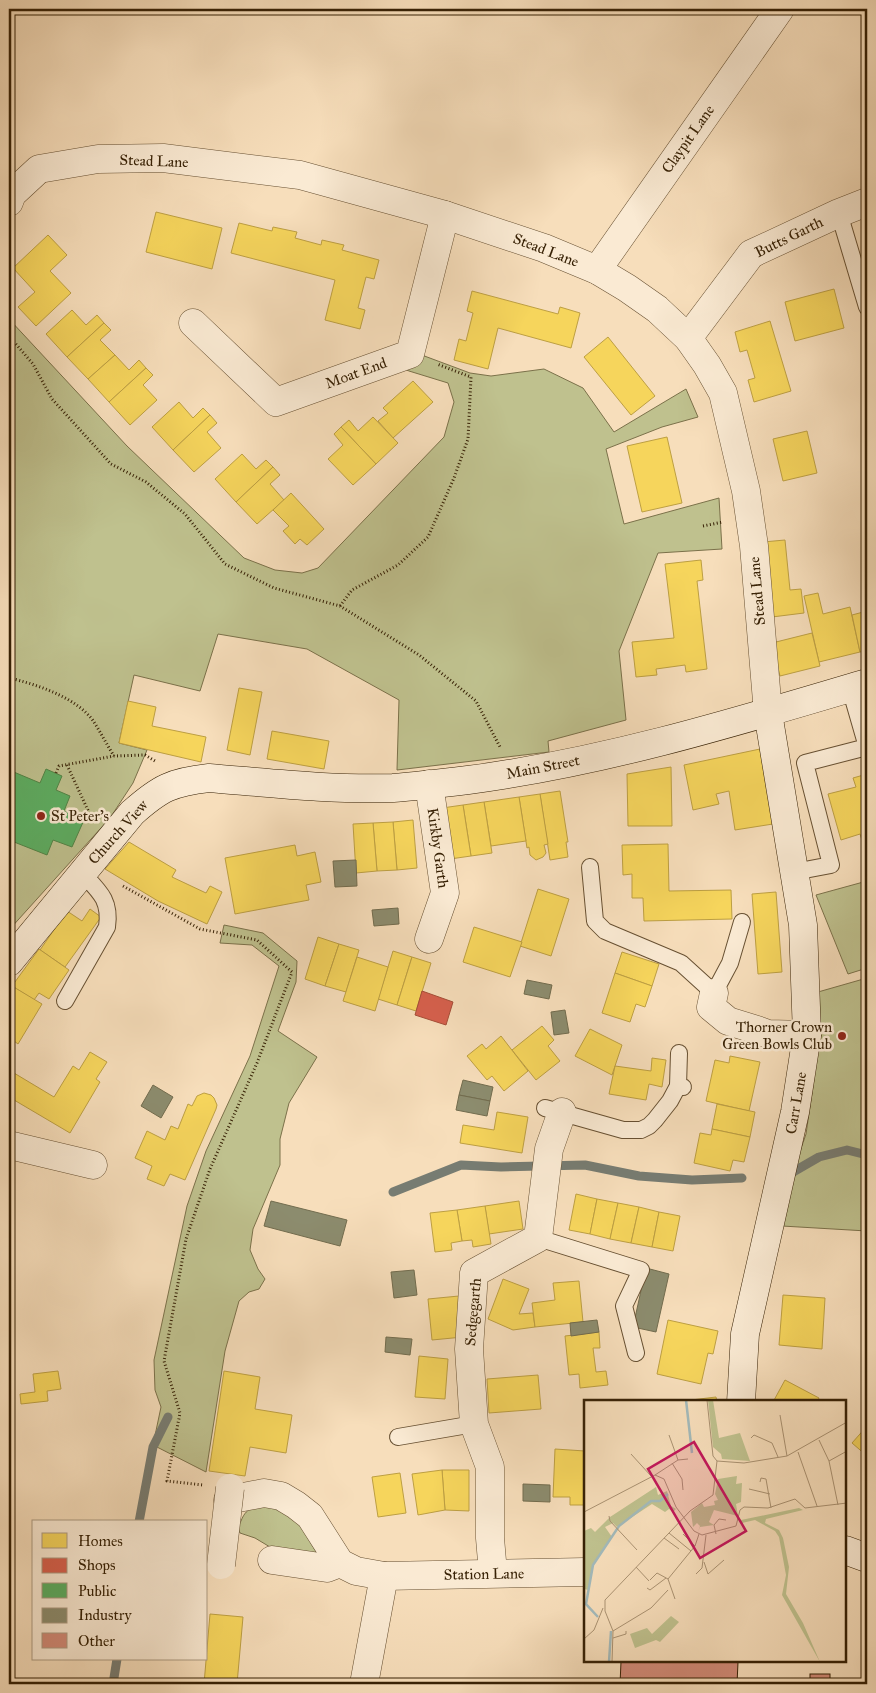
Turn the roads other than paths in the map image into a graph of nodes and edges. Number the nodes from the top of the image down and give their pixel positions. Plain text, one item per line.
1 (780, 9) edge
2 (10, 198) edge
3 (867, 202) edge
4 (838, 213) junction
5 (445, 215) junction
6 (597, 270) junction
7 (867, 307) edge
8 (193, 323) dead end
9 (688, 338) junction
10 (859, 685) edge
11 (768, 713) junction
12 (209, 778) joint
13 (429, 784) junction
14 (590, 867) dead end
15 (85, 869) junction
16 (794, 872) junction
17 (742, 922) dead end
18 (429, 939) dead end
19 (9, 962) edge
20 (714, 993) junction
21 (65, 1001) dead end
22 (807, 1035) junction
23 (679, 1053) dead end
24 (553, 1110) joint
25 (9, 1145) edge
26 (93, 1165) dead end
27 (538, 1238) junction
28 (636, 1354) dead end
29 (741, 1400) edge
30 (474, 1424) junction
31 (398, 1437) dead end
32 (846, 1550) edge
33 (867, 1558) edge
34 (272, 1560) dead end
35 (340, 1563) junction
36 (221, 1565) dead end
37 (584, 1572) edge
38 (493, 1573) junction
39 (384, 1576) junction
40 (364, 1684) edge

1 - 6 street, Claypit Lane
2 - 5 street, Stead Lane
3 - 4 street, Butts Garth
4 - 7 lane
4 - 9 street, Butts Garth
5 - 6 street, Stead Lane
5 - 8 street, Moat End
6 - 9 street, Stead Lane
9 - 11 street, Stead Lane
10 - 11 street, Main Street
10 - 16 lane
11 - 13 street, Main Street
11 - 16 street, Carr Lane
12 - 13 street, Main Street
12 - 15 street, Church View
13 - 18 street, Kirkby Garth
14 - 20 lane
15 - 19 street, Church View
15 - 21 lane
16 - 22 street, Carr Lane
17 - 20 lane
20 - 22 street
22 - 29 street, Carr Lane
23 - 24 lane
24 - 27 street
25 - 26 street
27 - 28 lane
27 - 30 street, Sedgegarth
30 - 31 lane
30 - 38 street, Sedgegarth
32 - 33 street
34 - 35 street
35 - 36 street, bridge
35 - 39 street, Station Lane
37 - 38 street, Station Lane
38 - 39 street, Station Lane
39 - 40 street

